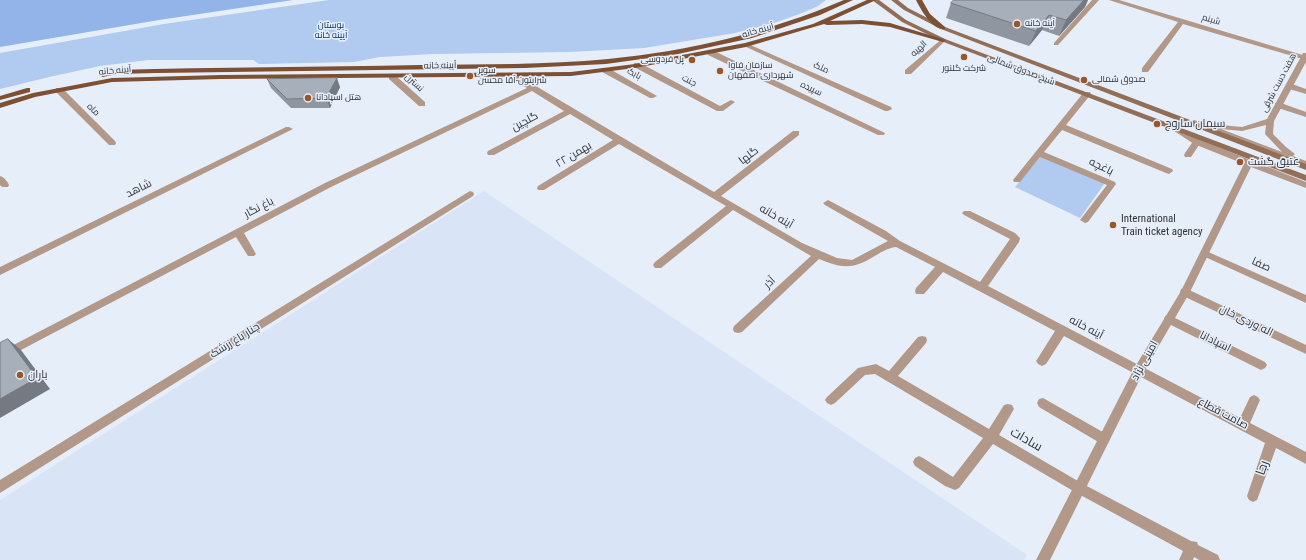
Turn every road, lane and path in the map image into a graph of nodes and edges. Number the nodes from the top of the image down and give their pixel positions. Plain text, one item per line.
1 (834, 0) edge
2 (850, 0) edge
3 (874, 0) edge
4 (894, 0) edge
5 (919, 0) edge
6 (1096, 0) edge
7 (1112, 0) edge
8 (822, 13) junction
9 (1182, 21) junction
10 (821, 23) junction
11 (943, 28) junction
12 (943, 40) junction
13 (1056, 44) dead end
14 (746, 45) junction
15 (711, 52) junction
16 (1305, 58) edge
17 (637, 65) junction
18 (605, 70) junction
19 (1145, 70) dead end
20 (908, 72) dead end
21 (511, 75) junction
22 (392, 77) junction
23 (1289, 86) junction
24 (532, 88) junction
25 (59, 90) junction
26 (1306, 92) edge
27 (1087, 94) junction
28 (653, 96) dead end
29 (0, 98) edge
30 (731, 102) dead end
31 (422, 104) dead end
32 (1278, 105) junction
33 (0, 106) edge
34 (888, 109) dead end
35 (570, 111) junction
36 (1306, 115) edge
37 (1172, 116) junction
38 (1188, 120) junction
39 (1270, 121) junction
40 (1060, 126) junction
41 (1174, 127) junction
42 (289, 129) dead end
43 (796, 133) dead end
44 (881, 133) dead end
45 (620, 140) junction
46 (1197, 142) junction
47 (112, 143) dead end
48 (491, 153) dead end
49 (1039, 153) junction
50 (1188, 155) dead end
51 (1251, 160) junction
52 (1306, 164) edge
53 (1306, 167) edge
54 (1169, 171) dead end
55 (1306, 178) edge
56 (1017, 180) dead end
57 (1306, 185) edge
58 (541, 188) dead end
59 (470, 194) dead end
60 (715, 196) junction
61 (828, 203) dead end
62 (732, 206) junction
63 (967, 213) dead end
64 (1085, 220) dead end
65 (238, 232) junction
66 (897, 243) junction
67 (252, 254) dead end
68 (1206, 254) junction
69 (818, 255) junction
70 (658, 265) dead end
71 (942, 266) junction
72 (0, 271) edge
73 (982, 287) junction
74 (920, 291) dead end
75 (1185, 292) junction
76 (1306, 299) edge
77 (1169, 319) junction
78 (738, 329) dead end
79 (1062, 330) junction
80 (922, 340) dead end
81 (1306, 350) edge
82 (0, 357) edge
83 (1042, 361) dead end
84 (1261, 365) dead end
85 (1139, 370) junction
86 (891, 377) junction
87 (831, 400) dead end
88 (1254, 400) dead end
89 (1044, 403) dead end
90 (1008, 409) dead end
91 (1243, 425) junction
92 (991, 437) junction
93 (1104, 439) junction
94 (1272, 440) junction
95 (1306, 458) edge
96 (919, 462) dead end
97 (0, 488) edge
98 (1079, 488) junction
99 (1253, 496) dead end
100 (1192, 547) junction
101 (1043, 560) edge
102 (1186, 560) edge
103 (1213, 560) edge

1 - 8 main road
2 - 8 main road, آیینه خانه
3 - 10 main road, آیینه خانه
3 - 12 main road, شیخ صدوق شمالی
4 - 11 main road, شیخ صدوق شمالی
5 - 11 main road
6 - 13 street
7 - 9 street, شبنم
8 - 29 main road, آیینه خانه
9 - 16 street, شبنم
9 - 19 street
10 - 12 main road
10 - 14 main road, آیینه خانه
11 - 37 main road, شیخ صدوق شمالی
12 - 20 street, الهیه
12 - 27 main road, شیخ صدوق شمالی
14 - 15 main road, آیینه خانه
14 - 34 street, ملک
15 - 17 main road, آیینه خانه
15 - 44 street, سپیده
16 - 23 street, هفت دست شرقی
17 - 18 main road, آیینه خانه
17 - 30 street, جنت
18 - 21 main road, آیینه خانه
18 - 28 street, بابک
21 - 22 main road, آیینه خانه
21 - 24 street, آینه خانه
22 - 25 main road, آیینه خانه
22 - 31 street, نسترن
23 - 26 street
23 - 32 street, هفت دست شرقی
24 - 35 street, آینه خانه
24 - 65 street, باغ نگار
25 - 33 main road, آیینه خانه
25 - 47 street, ماه
27 - 40 street
27 - 41 main road, شیخ صدوق شمالی
32 - 36 street
32 - 39 street, هفت دست شرقی
35 - 45 street, آینه خانه
35 - 48 street, گلچین
37 - 38 street, شیخ صدوق شمالی
37 - 53 main road, شیخ صدوق شمالی
38 - 39 street
38 - 52 street, شیخ صدوق شمالی
39 - 52 street
40 - 49 street
40 - 54 street
41 - 46 street, شیخ صدوق شمالی
41 - 51 main road, شیخ صدوق شمالی
42 - 72 street, شاهد
43 - 60 street, گلها
45 - 58 street, ۲۲ بهمن
45 - 60 street, آینه خانه
46 - 50 street
46 - 51 street, شیخ صدوق شمالی
49 - 56 street
49 - 64 street, باغچه
51 - 55 main road, شیخ صدوق شمالی
51 - 57 street, شیخ صدوق شمالی
51 - 68 street, امینی نژاد
59 - 97 street, چنار باغ زرشک
60 - 62 street, آینه خانه
61 - 66 street
62 - 69 street, آینه خانه
62 - 70 street
63 - 73 street
65 - 67 street
65 - 82 street, باغ نگار
66 - 69 street, آینه خانه
66 - 71 street, آینه خانه
68 - 75 street, امینی نژاد
68 - 76 street, صفا
69 - 78 street, آذر
71 - 73 street, آینه خانه
71 - 74 street
73 - 79 street, آینه خانه
75 - 77 street, امینی نژاد
75 - 81 street, اله وردی خان
77 - 84 street, اسپادانا
77 - 85 street, امینی نژاد
79 - 83 street
79 - 85 street, آینه خانه
80 - 86 street
85 - 91 street, صامت قطاع
85 - 93 street, امینی نژاد
86 - 87 street, سادات
86 - 92 street, سادات
88 - 91 street
89 - 93 street
90 - 92 street
91 - 94 street, صامت قطاع
92 - 96 street
92 - 98 street, سادات
93 - 98 street, امینی نژاد
94 - 95 street, صامت قطاع
94 - 99 street, رجا
98 - 100 street, سادات
98 - 101 street, امینی نژاد
100 - 102 street
100 - 103 street, سادات

